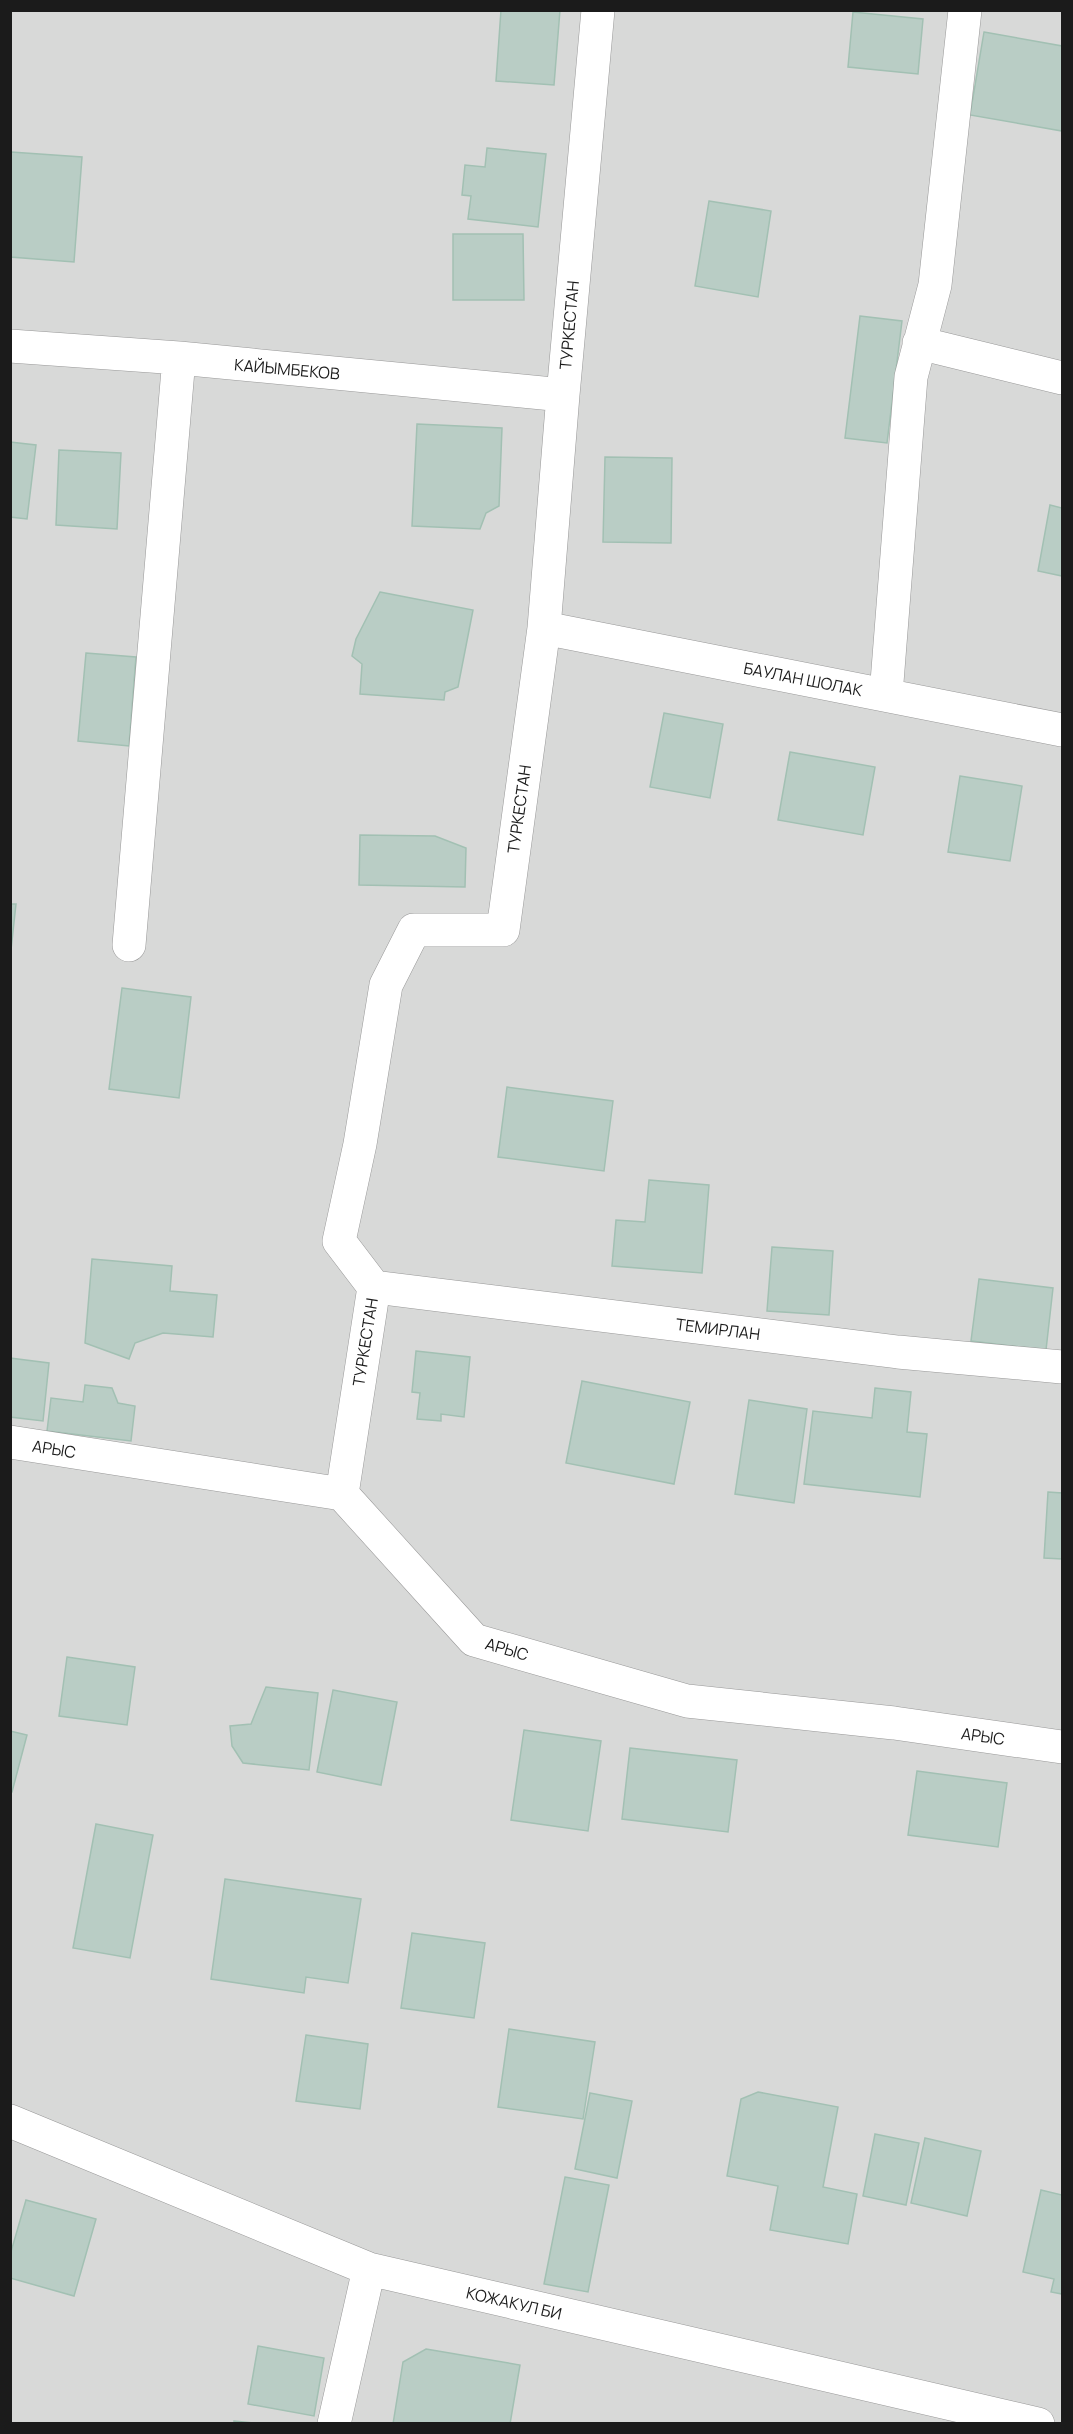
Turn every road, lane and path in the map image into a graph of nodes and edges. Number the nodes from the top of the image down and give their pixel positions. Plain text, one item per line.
1 (598, 10) edge
2 (965, 10) edge
3 (919, 343) junction
4 (10, 346) edge
5 (179, 358) junction
6 (1062, 378) edge
7 (562, 395) junction
8 (544, 628) junction
9 (886, 695) junction
10 (1062, 730) edge
11 (129, 945) dead end
12 (374, 1287) junction
13 (1062, 1367) edge
14 (10, 1442) edge
15 (342, 1494) junction
16 (1062, 1747) edge
17 (10, 2121) edge
18 (369, 2269) junction
19 (334, 2424) edge
20 (1038, 2424) edge

1 - 7 street, ТУРКЕСТАН
2 - 3 street
3 - 6 street
3 - 9 street
4 - 5 street, КАЙЫМБЕКОВ
5 - 7 street, КАЙЫМБЕКОВ
5 - 11 street
7 - 8 street, ТУРКЕСТАН
8 - 9 street, БАУЛАН ШОЛАК
8 - 12 street, ТУРКЕСТАН
9 - 10 street, БАУЛАН ШОЛАК
12 - 13 street, ТЕМИРЛАН
12 - 15 street, ТУРКЕСТАН
14 - 15 street, АРЫС
15 - 16 street, АРЫС
17 - 18 street, КОЖАКУЛ БИ
18 - 19 street
18 - 20 street, КОЖАКУЛ БИ

